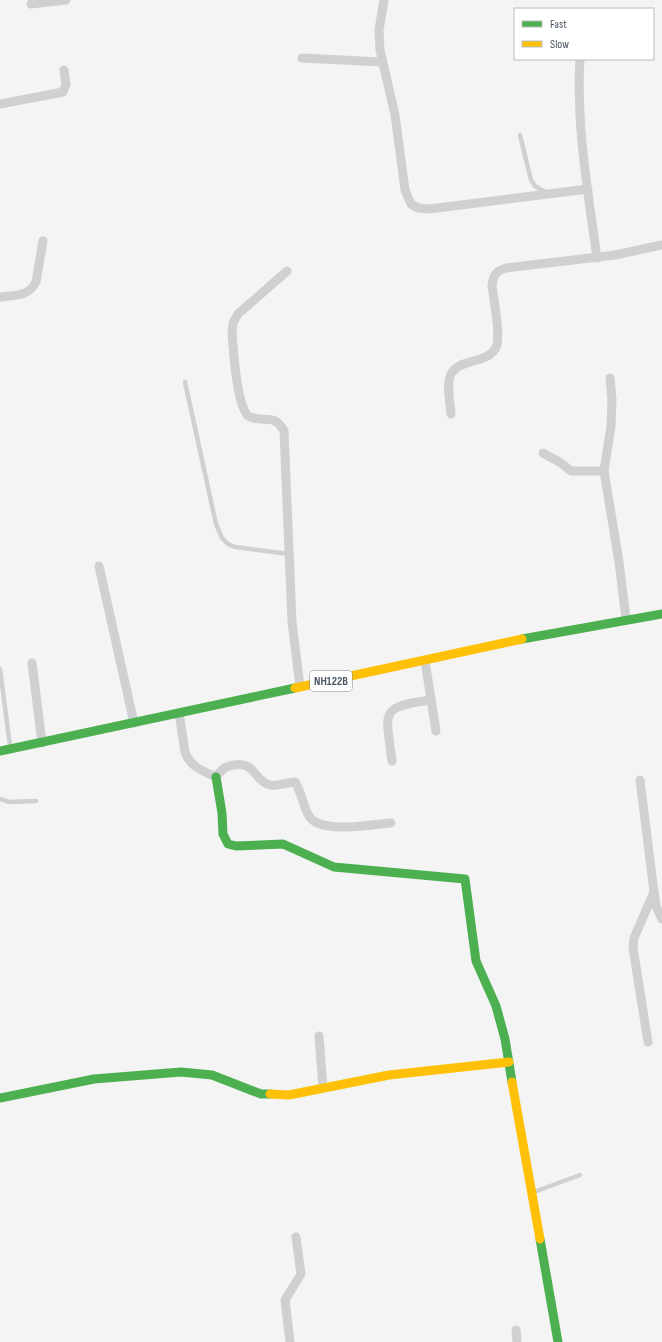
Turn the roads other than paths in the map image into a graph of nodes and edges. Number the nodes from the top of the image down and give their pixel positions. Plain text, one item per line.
1 (66, 0) edge
2 (384, 0) edge
3 (31, 4) dead end
4 (302, 58) dead end
5 (580, 60) edge
6 (382, 62) junction
7 (64, 70) dead end
8 (0, 104) edge
9 (520, 135) dead end
10 (588, 189) junction
11 (547, 193) junction
12 (43, 241) dead end
13 (662, 245) edge
14 (597, 258) junction
15 (287, 271) dead end
16 (0, 297) edge
17 (610, 378) dead end
18 (186, 382) dead end
19 (451, 414) dead end
20 (543, 453) dead end
21 (604, 472) junction
22 (289, 554) junction
23 (98, 566) dead end
24 (662, 614) edge
25 (626, 619) junction
26 (425, 661) junction
27 (32, 664) dead end
28 (0, 669) edge
29 (300, 688) junction
30 (431, 700) junction
31 (179, 712) junction
32 (134, 723) junction
33 (436, 731) dead end
34 (42, 743) junction
35 (10, 750) junction
36 (0, 751) edge
37 (392, 761) dead end
38 (216, 777) junction
39 (640, 780) dead end
40 (0, 798) edge
41 (36, 801) dead end
42 (391, 823) dead end
43 (654, 892) junction
44 (662, 919) edge
45 (319, 1036) dead end
46 (648, 1042) dead end
47 (509, 1062) junction
48 (323, 1088) junction
49 (0, 1098) edge
50 (580, 1175) dead end
51 (532, 1192) junction
52 (296, 1237) dead end
53 (516, 1330) dead end
54 (290, 1342) edge
55 (517, 1342) edge
56 (558, 1342) edge

1 - 3 street
2 - 6 street
4 - 6 street
5 - 10 street
6 - 11 street
7 - 8 street
9 - 11 lane
10 - 11 street
10 - 14 street
12 - 16 street
13 - 14 street
14 - 19 street
15 - 22 street
17 - 21 street
18 - 22 lane
20 - 21 street
21 - 25 street
22 - 29 street
23 - 32 street
24 - 25 main road, NH122B
25 - 26 main road, NH122B
26 - 29 main road, NH122B
26 - 30 street
27 - 34 street
28 - 35 lane
29 - 31 main road, NH122B
30 - 33 street
30 - 37 street
31 - 32 main road, NH122B
31 - 38 street
32 - 34 main road, NH122B
34 - 35 main road, NH122B
35 - 36 main road, NH122B
38 - 42 street
38 - 47 main road
39 - 43 street
40 - 41 lane
43 - 44 street
43 - 46 street
45 - 48 street
47 - 48 main road
47 - 51 main road
48 - 49 main road
50 - 51 lane
51 - 56 main road
52 - 54 street
53 - 55 street

